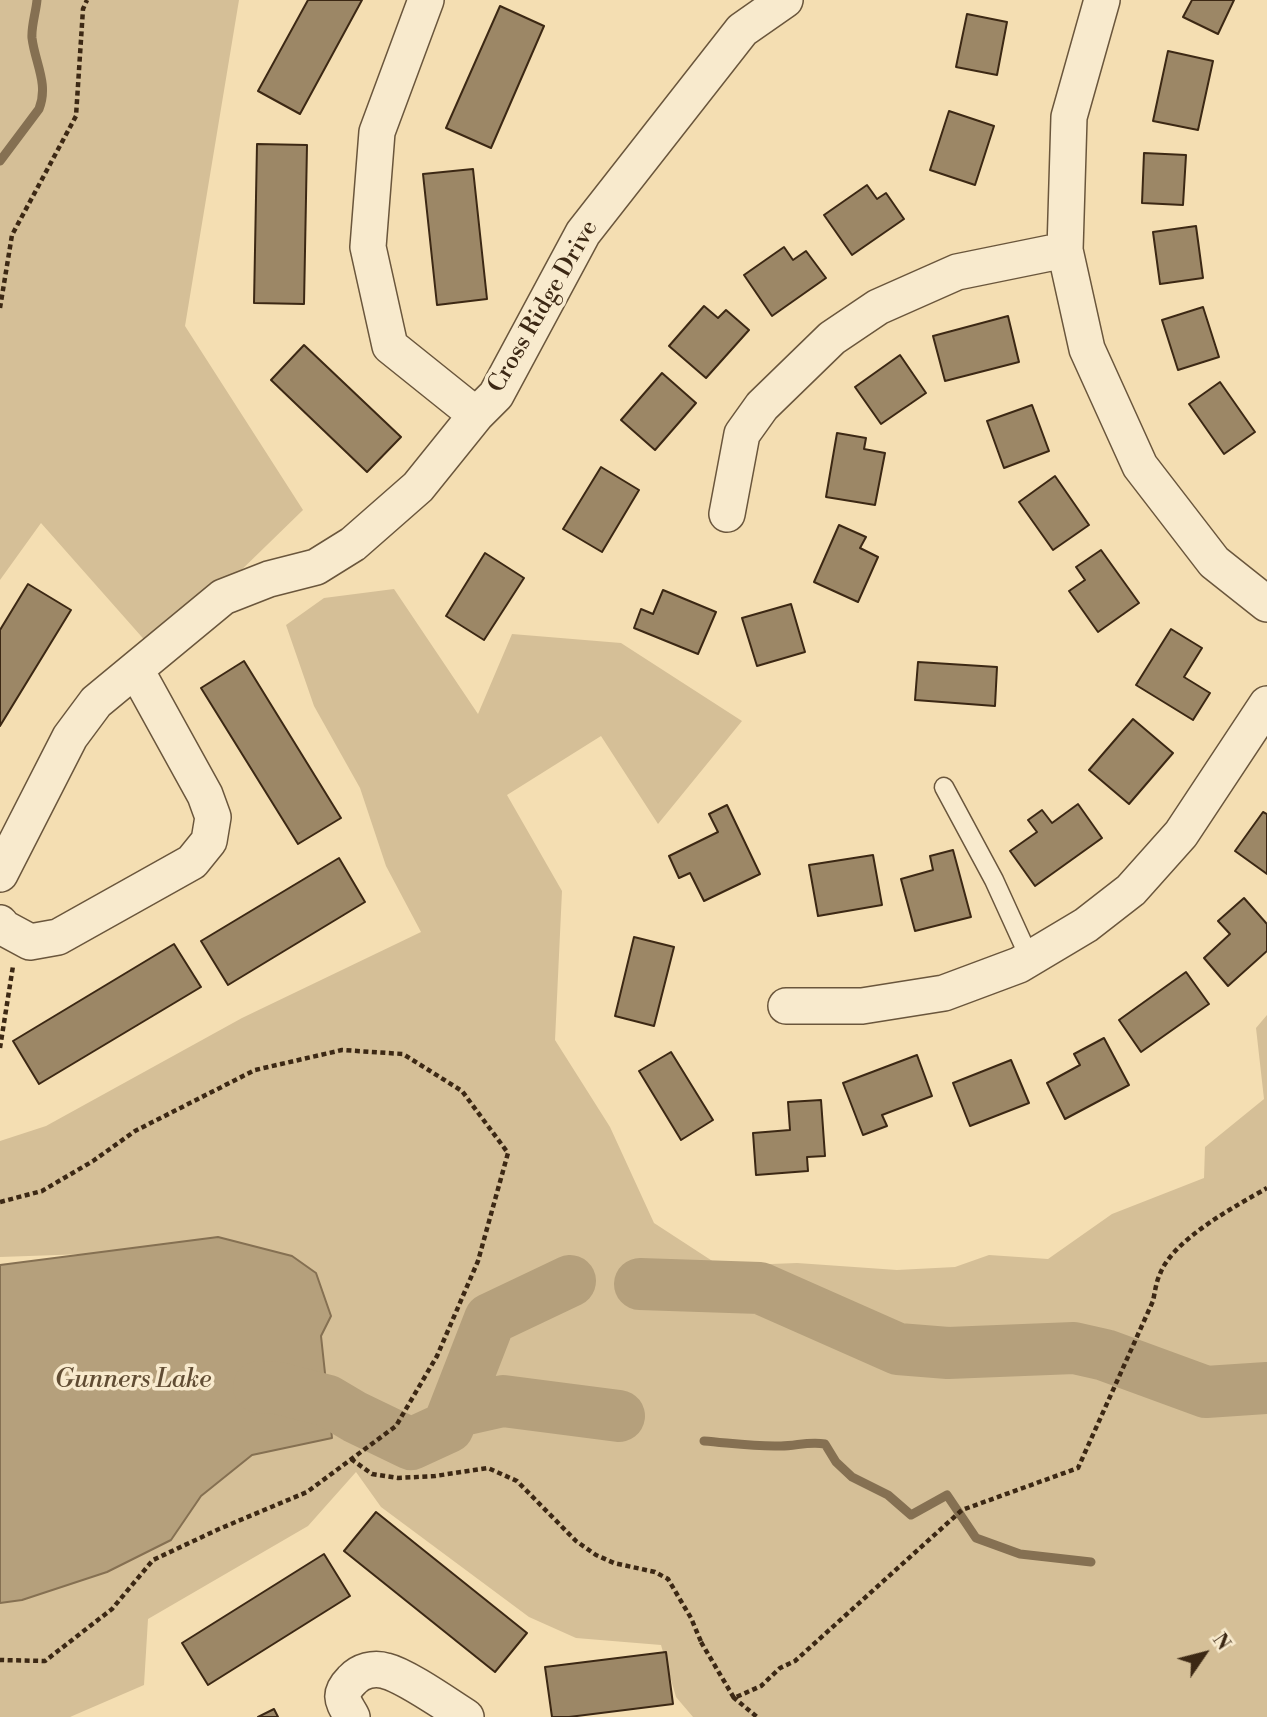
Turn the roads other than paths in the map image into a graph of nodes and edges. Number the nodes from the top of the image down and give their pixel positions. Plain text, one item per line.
1 (426, 0) edge
2 (785, 0) edge
3 (1102, 0) edge
4 (1065, 250) junction
5 (475, 415) junction
6 (727, 514) dead end
7 (1267, 604) edge
8 (136, 670) junction
9 (1267, 704) edge
10 (944, 786) dead end
11 (0, 874) edge
12 (9, 930) edge
13 (1030, 959) junction
14 (786, 1006) dead end
15 (352, 1717) edge
16 (466, 1717) edge

1 - 5 street
2 - 5 street, Cross Ridge Drive
3 - 4 street
4 - 6 street
4 - 7 street
5 - 8 street, Cross Ridge Drive
8 - 11 street, Cross Ridge Drive
8 - 12 street
9 - 13 street
10 - 13 lane
13 - 14 street
15 - 16 street

